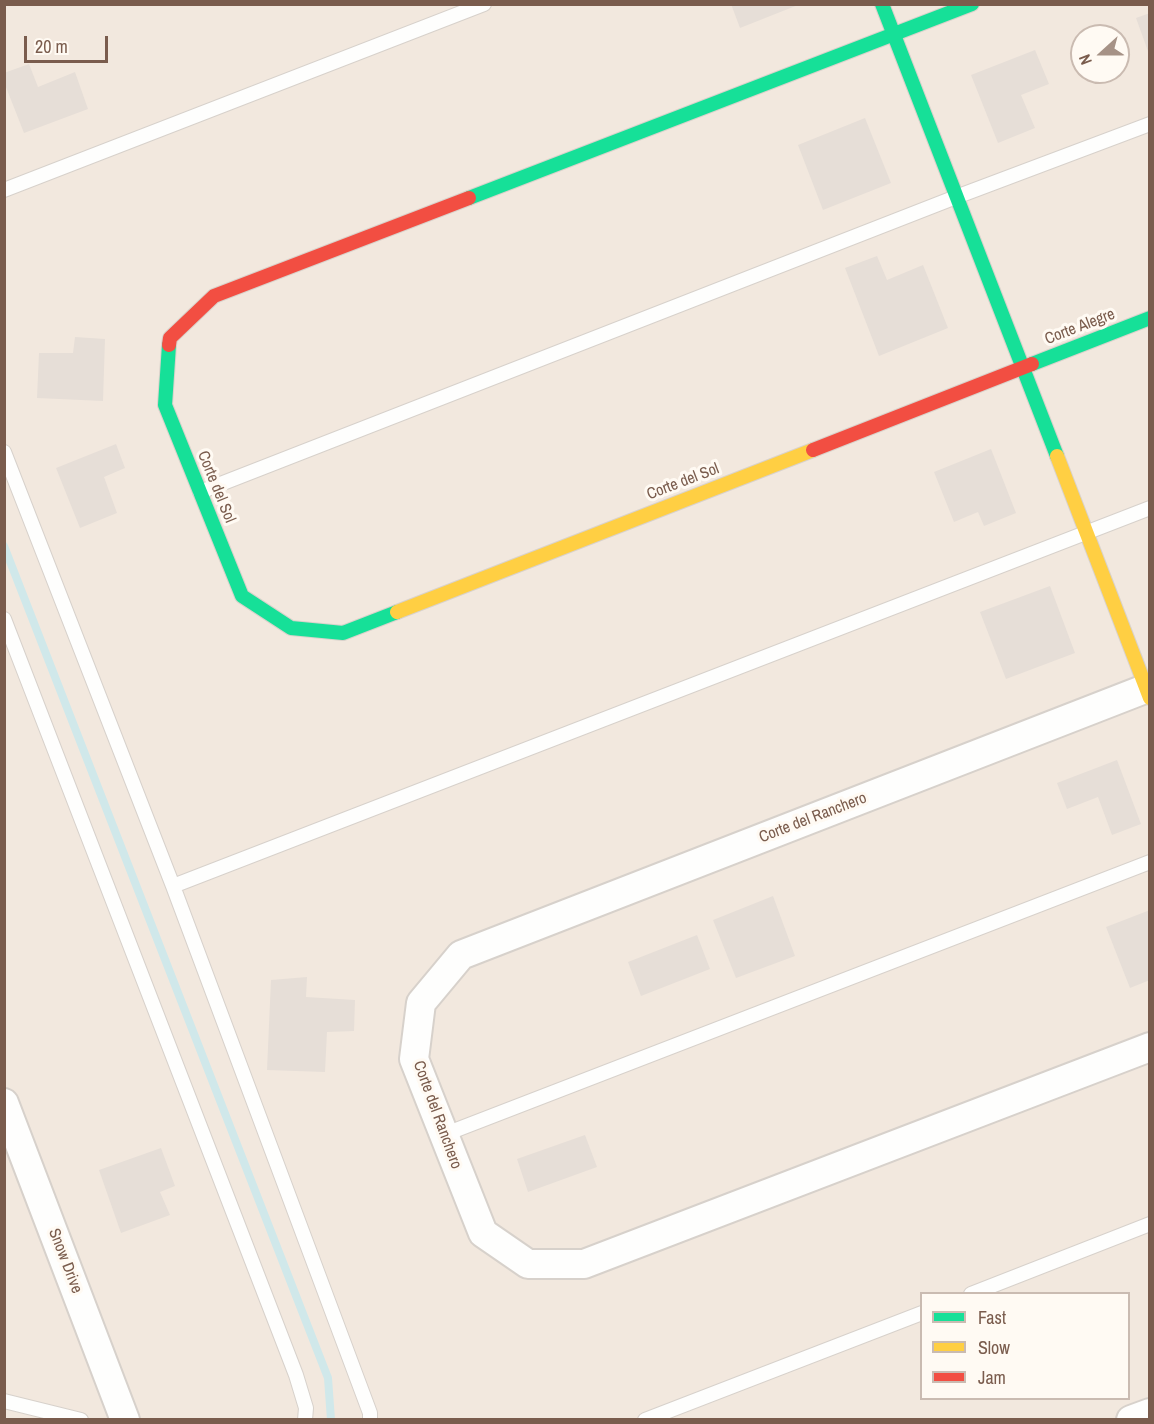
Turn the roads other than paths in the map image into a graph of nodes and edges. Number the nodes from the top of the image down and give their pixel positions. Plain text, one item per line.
1 (484, 4) edge
2 (882, 4) edge
3 (972, 4) edge
4 (894, 35) junction
5 (1149, 124) edge
6 (4, 190) edge
7 (956, 197) junction
8 (1149, 318) edge
9 (1021, 367) junction
10 (4, 452) edge
11 (200, 492) junction
12 (1149, 508) edge
13 (1085, 532) junction
14 (4, 619) edge
15 (1148, 691) edge
16 (1149, 862) edge
17 (173, 886) junction
18 (1149, 1047) edge
19 (4, 1103) edge
20 (443, 1135) junction
21 (1149, 1224) edge
22 (974, 1292) edge
23 (920, 1312) edge
24 (4, 1401) edge
25 (1149, 1413) edge
26 (81, 1419) edge
27 (125, 1419) edge
28 (305, 1419) edge
29 (370, 1419) edge
30 (645, 1419) edge
31 (1131, 1419) edge

1 - 6 lane
2 - 4 street
3 - 4 street
4 - 7 street
4 - 11 street, Corte del Sol
5 - 7 lane
7 - 9 street
7 - 11 lane
8 - 9 street, Corte Alegre
9 - 11 street, Corte del Sol
9 - 13 street
10 - 17 lane
12 - 13 lane
13 - 15 street
13 - 17 lane
14 - 28 lane
15 - 20 street, Corte del Ranchero
16 - 20 lane
17 - 29 lane
18 - 20 street, Corte del Ranchero
19 - 27 street, Snow Drive
21 - 22 lane
23 - 30 lane
24 - 26 lane
25 - 31 street

